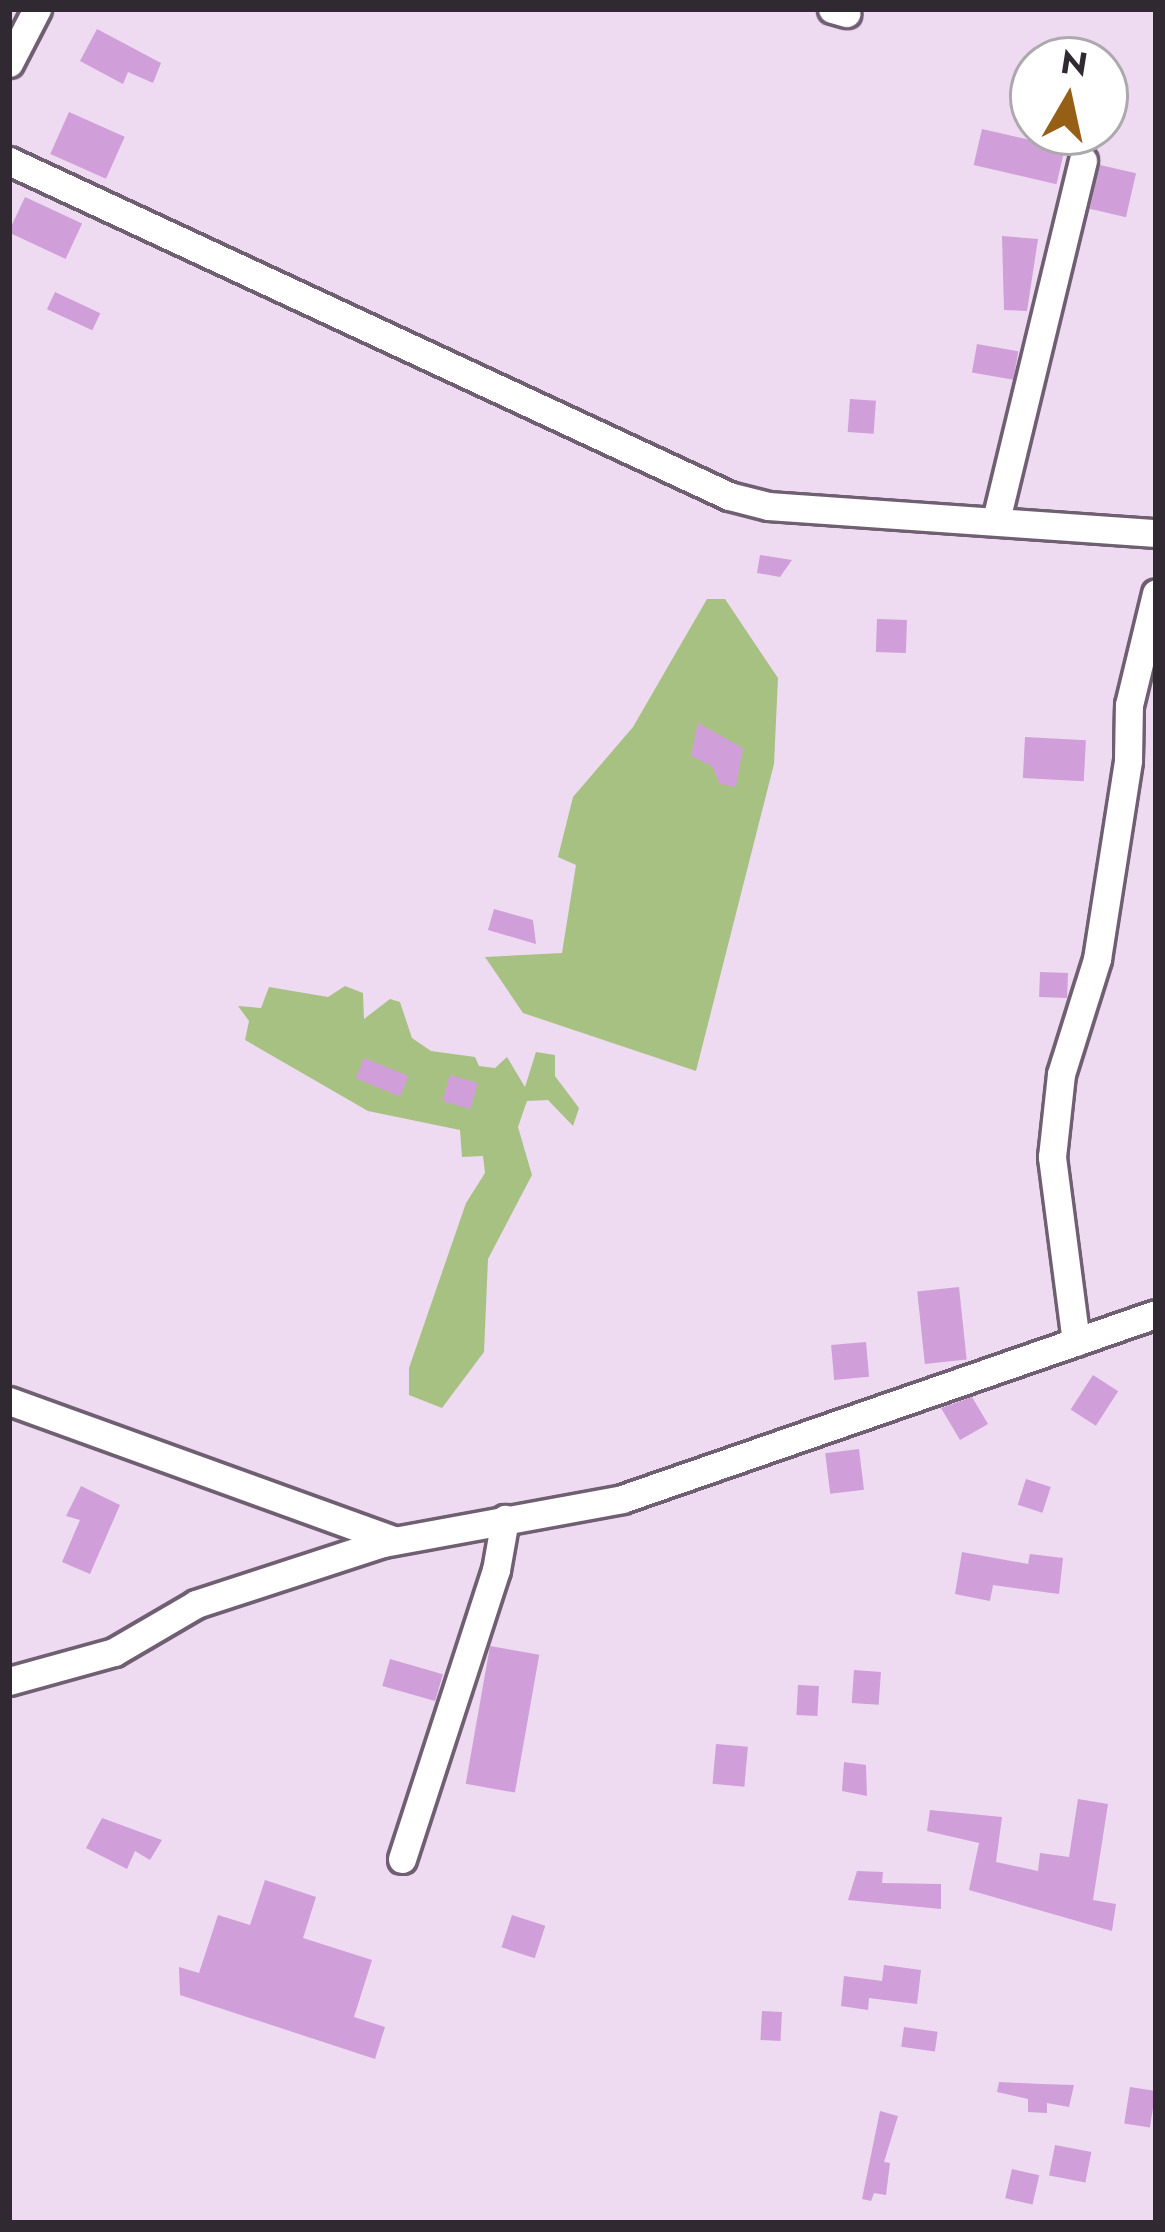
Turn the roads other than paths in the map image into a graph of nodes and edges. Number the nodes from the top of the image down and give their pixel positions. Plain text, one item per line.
1 (37, 9) edge
2 (9, 63) edge
3 (9, 160) edge
4 (1083, 160) dead end
5 (996, 520) junction
6 (1156, 533) edge
7 (1156, 593) edge
8 (1156, 1314) edge
9 (1076, 1342) junction
10 (9, 1400) edge
11 (505, 1519) junction
12 (395, 1540) junction
13 (9, 1681) edge
14 (402, 1859) dead end

1 - 2 street
3 - 5 street
4 - 5 street
5 - 6 street
7 - 9 street
8 - 9 street
9 - 11 street
10 - 12 street
11 - 12 street
11 - 14 street
12 - 13 street

